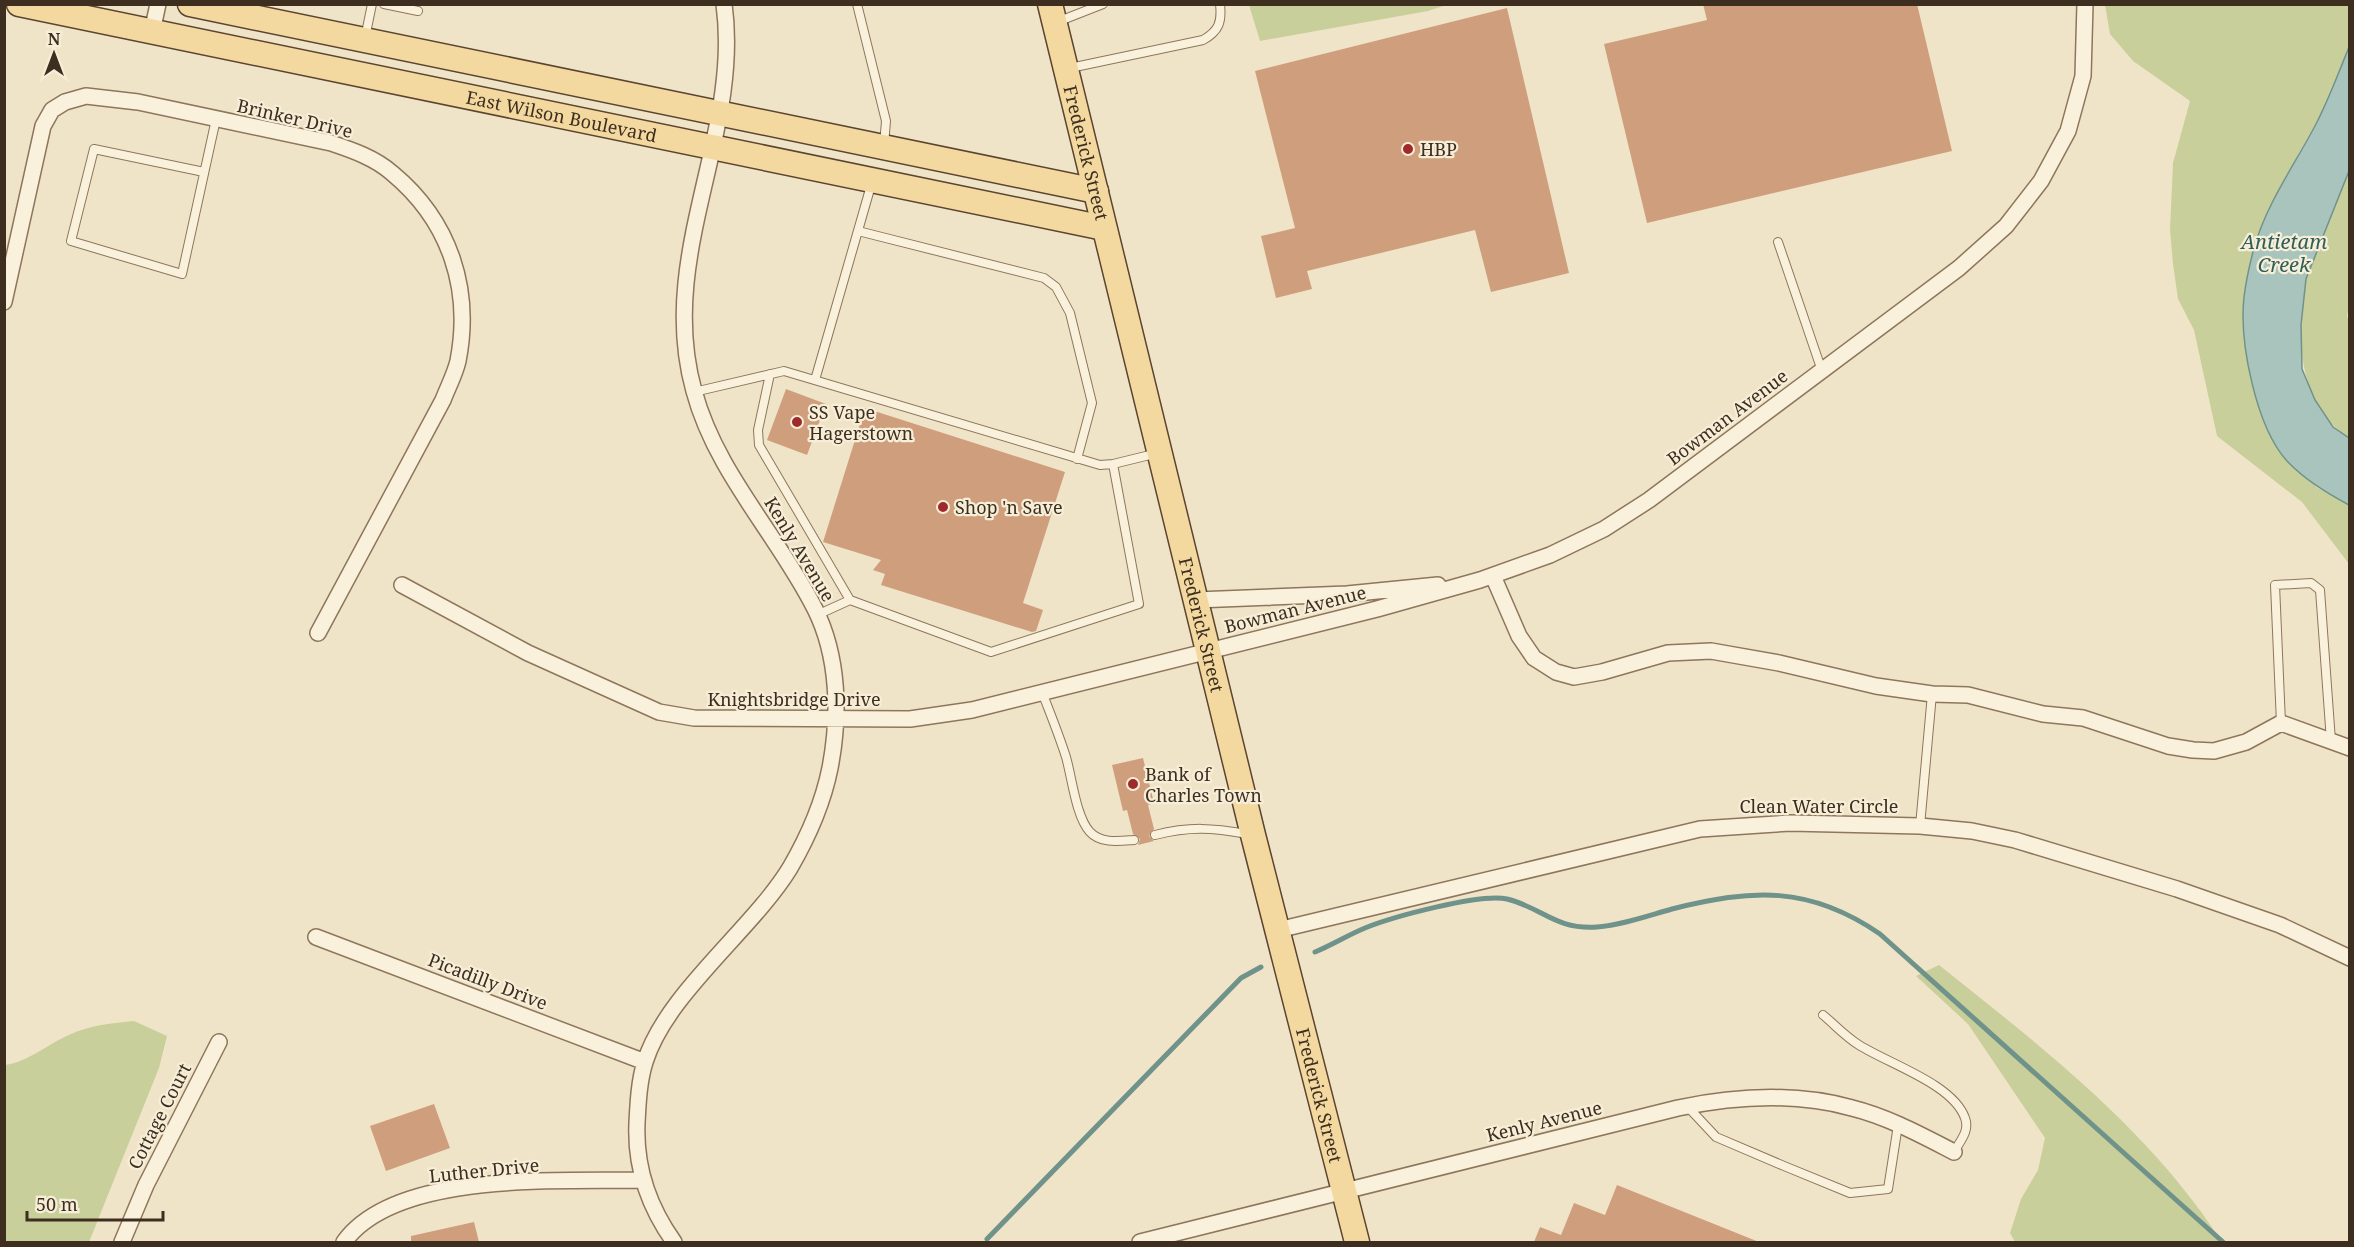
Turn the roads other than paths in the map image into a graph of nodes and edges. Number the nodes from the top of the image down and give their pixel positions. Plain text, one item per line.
1 (19, 4) edge
2 (158, 4) edge
3 (190, 4) edge
4 (372, 4) edge
5 (384, 4) edge
6 (724, 4) edge
7 (857, 4) edge
8 (1103, 4) edge
9 (1220, 4) edge
10 (2085, 4) edge
11 (418, 11) dead end
12 (1052, 14) edge
13 (152, 32) junction
14 (365, 40) junction
15 (1066, 69) junction
16 (719, 113) junction
17 (216, 119) junction
18 (884, 147) junction
19 (711, 148) junction
20 (991, 169) junction
21 (204, 171) junction
22 (873, 181) junction
23 (1096, 190) junction
24 (1104, 228) junction
25 (858, 231) junction
26 (1778, 242) dead end
27 (4, 302) edge
28 (1822, 371) junction
29 (770, 374) junction
30 (815, 380) junction
31 (694, 392) junction
32 (1160, 453) junction
33 (1077, 459) junction
34 (1113, 464) junction
35 (1486, 578) junction
36 (402, 585) dead end
37 (850, 600) junction
38 (1196, 600) junction
39 (817, 615) junction
40 (318, 633) dead end
41 (1207, 650) junction
42 (1042, 692) junction
43 (1932, 694) junction
44 (837, 719) junction
45 (2281, 723) junction
46 (2331, 741) junction
47 (2349, 748) edge
48 (1920, 826) junction
49 (1155, 835) dead end
50 (1253, 835) junction
51 (1134, 840) dead end
52 (1278, 930) junction
53 (316, 937) dead end
54 (2349, 958) edge
55 (1823, 1015) dead end
56 (219, 1042) dead end
57 (645, 1062) junction
58 (1687, 1107) junction
59 (1898, 1125) junction
60 (1954, 1152) joint
61 (642, 1180) junction
62 (1345, 1191) junction
63 (122, 1242) edge
64 (344, 1242) edge
65 (674, 1242) edge
66 (1140, 1242) edge
67 (1357, 1242) edge

1 - 13 main road, East Wilson Boulevard
2 - 13 street
3 - 14 main road, East Wilson Boulevard
4 - 14 lane
5 - 11 lane
6 - 16 street, Kenly Avenue
7 - 18 lane
8 - 12 lane
9 - 15 lane
10 - 28 street, Bowman Avenue
12 - 15 main road, Frederick Street
13 - 19 main road, East Wilson Boulevard
14 - 16 main road, East Wilson Boulevard
15 - 23 main road, Frederick Street
16 - 18 main road, East Wilson Boulevard
16 - 19 street, Kenly Avenue
17 - 21 lane
17 - 27 street, Brinker Drive
17 - 40 street, Brinker Drive
18 - 20 main road, East Wilson Boulevard
19 - 22 main road, East Wilson Boulevard
19 - 31 street, Kenly Avenue
20 - 22 main road
20 - 23 main road, East Wilson Boulevard
21 - 21 lane
22 - 24 main road, East Wilson Boulevard
22 - 25 lane
23 - 24 main road, Frederick Street
24 - 32 main road, Frederick Street
25 - 30 lane
25 - 33 lane
26 - 28 lane
28 - 35 street, Bowman Avenue
29 - 30 lane
29 - 31 lane
29 - 37 lane
30 - 33 lane
31 - 39 street, Kenly Avenue
32 - 34 lane
32 - 38 main road, Frederick Street
33 - 34 lane
34 - 37 lane
35 - 38 street
35 - 41 street, Bowman Avenue
35 - 43 street
36 - 44 street, Knightsbridge Drive
37 - 39 lane
38 - 41 main road, Frederick Street
39 - 44 street, Kenly Avenue
41 - 42 street, Knightsbridge Drive
41 - 50 main road, Frederick Street
42 - 44 street, Knightsbridge Drive
42 - 51 lane
43 - 45 street
43 - 48 lane
44 - 57 street, Kenly Avenue
45 - 46 street
45 - 46 lane
46 - 47 street
48 - 52 street, Clean Water Circle
48 - 54 street, Clean Water Circle
49 - 50 lane
50 - 52 main road, Frederick Street
52 - 62 main road, Frederick Street
53 - 57 street, Picadilly Drive
55 - 60 lane
56 - 63 street, Cottage Court
57 - 61 street, Kenly Avenue
58 - 59 street, Kenly Avenue
58 - 59 lane
58 - 62 street, Kenly Avenue
59 - 60 street, Kenly Avenue
61 - 64 street, Luther Drive
61 - 65 street, Kenly Avenue
62 - 66 street, Kenly Avenue
62 - 67 main road, Frederick Street

